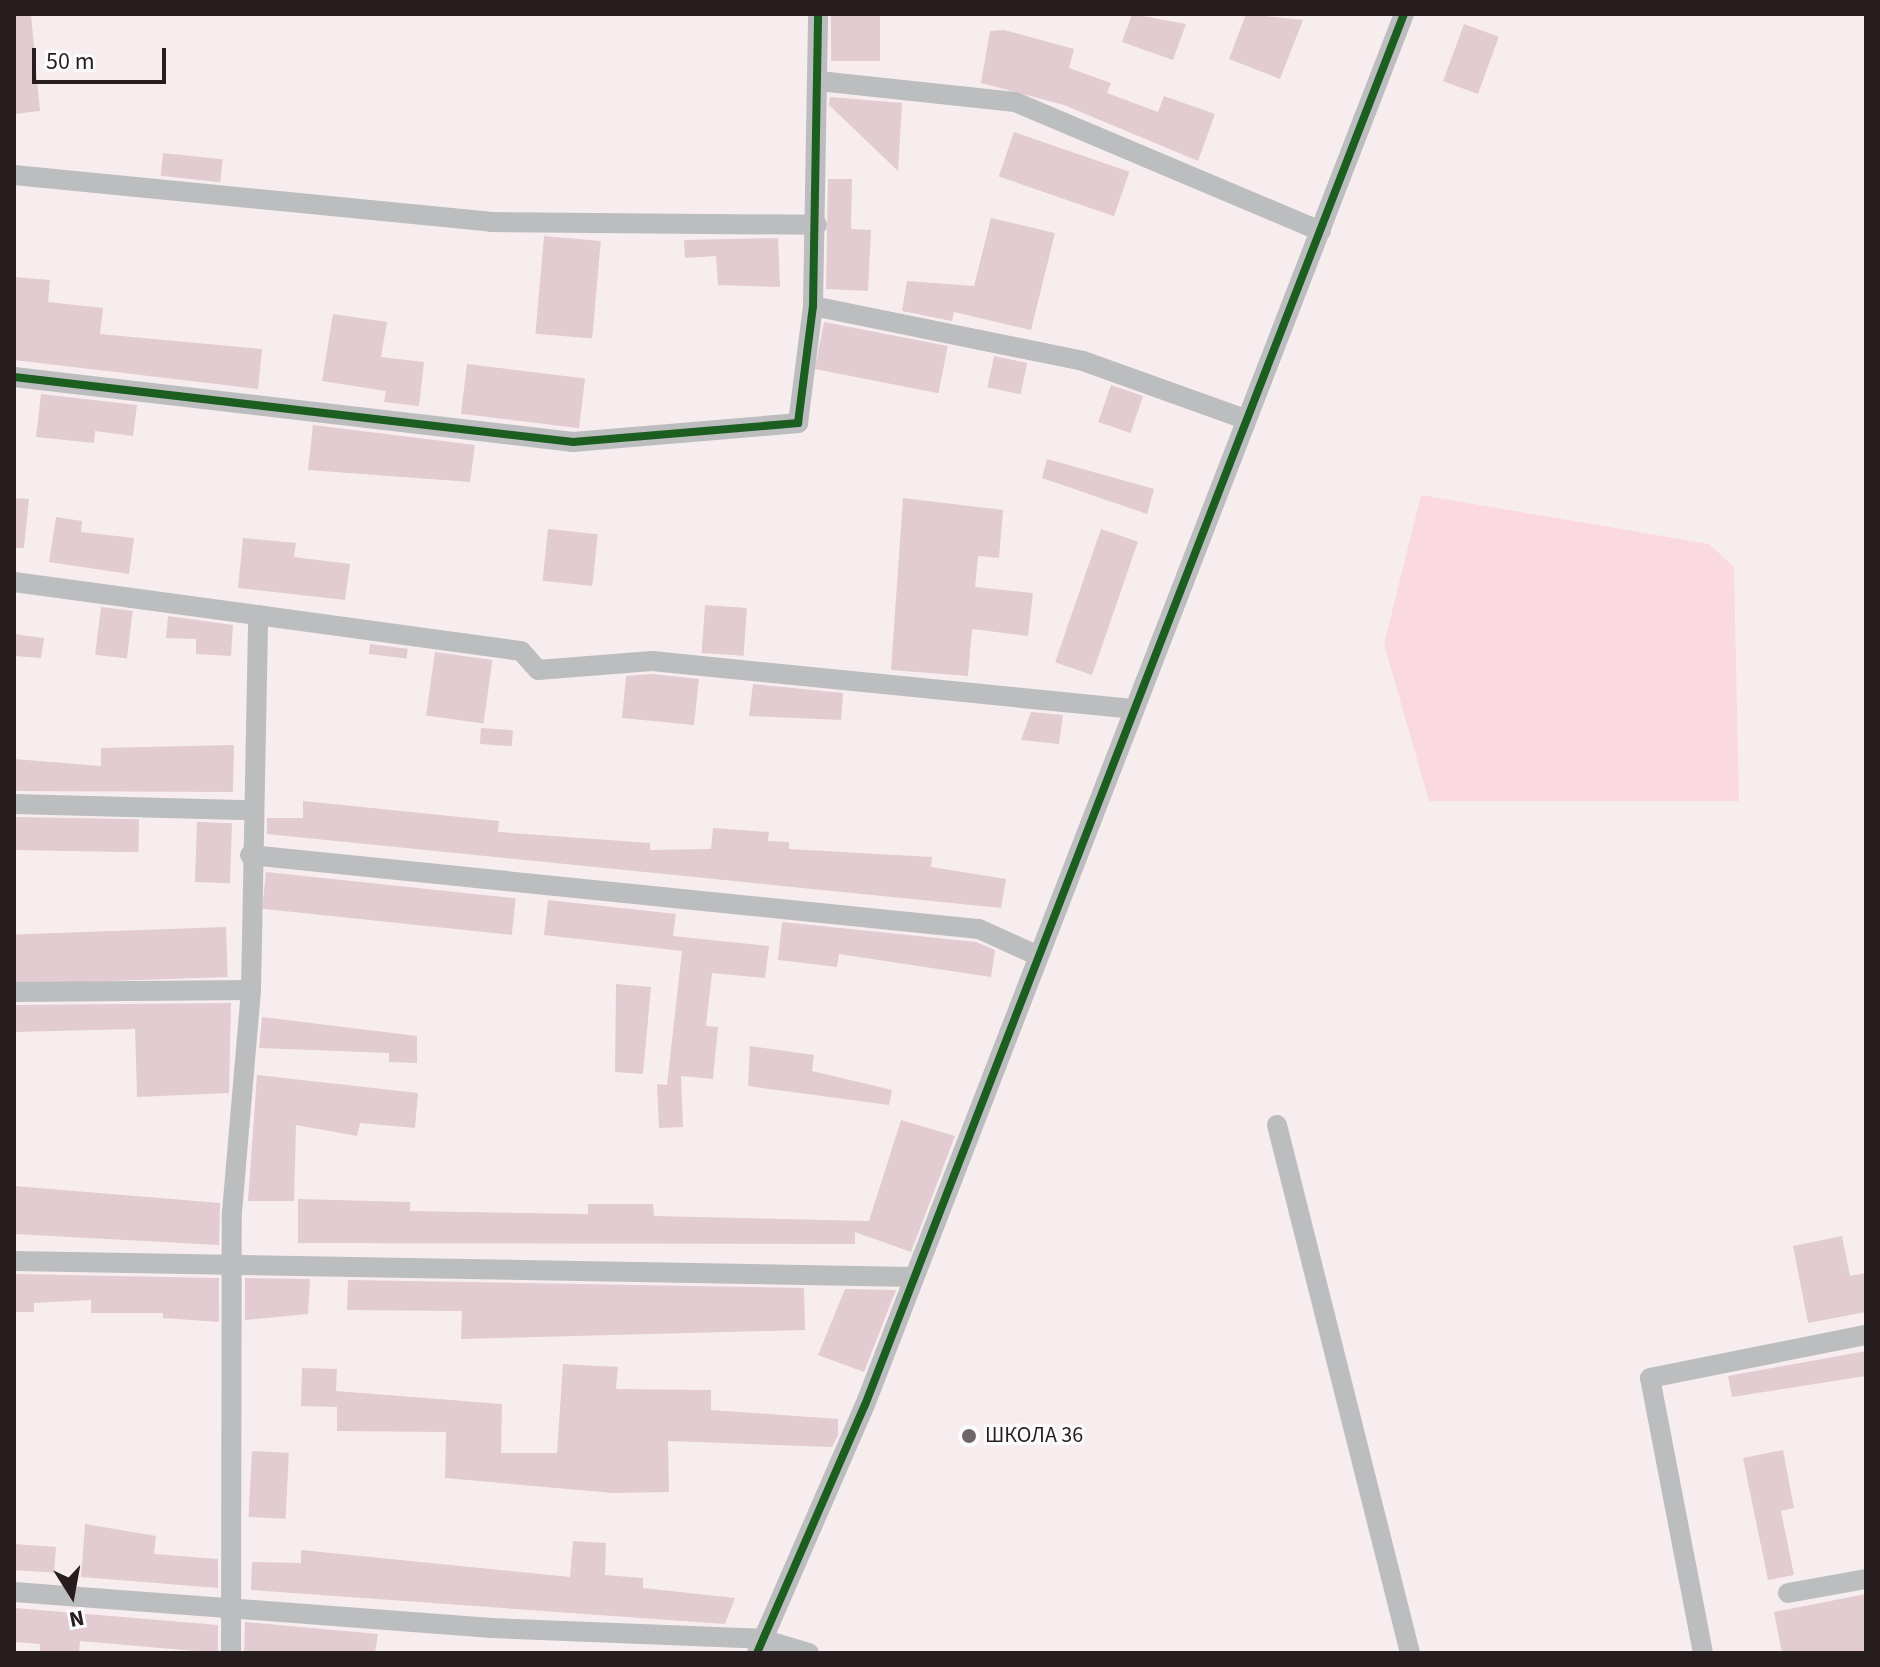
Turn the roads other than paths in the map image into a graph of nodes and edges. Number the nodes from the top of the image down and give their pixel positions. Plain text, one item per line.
1 (818, 14) edge
2 (1404, 14) edge
3 (819, 81) junction
4 (14, 175) edge
5 (817, 225) junction
6 (1321, 231) junction
7 (813, 306) junction
8 (14, 377) edge
9 (1242, 418) junction
10 (14, 582) edge
11 (258, 615) junction
12 (1130, 709) junction
13 (14, 804) edge
14 (251, 810) junction
15 (250, 855) junction
16 (1036, 955) junction
17 (251, 990) junction
18 (14, 992) edge
19 (1277, 1125) dead end
20 (14, 1261) edge
21 (231, 1263) junction
22 (914, 1277) junction
23 (1866, 1335) edge
24 (1866, 1579) edge
25 (14, 1592) edge
26 (1788, 1593) dead end
27 (233, 1605) junction
28 (760, 1646) edge
29 (231, 1653) edge
30 (809, 1653) edge
31 (1410, 1653) edge
32 (1703, 1653) edge

1 - 3 street
2 - 6 street
3 - 5 street
3 - 6 street
4 - 5 street
5 - 7 street
6 - 9 street
7 - 8 street
7 - 9 street
9 - 12 street
10 - 11 street
11 - 12 street
11 - 14 street
12 - 16 street
13 - 14 street
14 - 15 street
15 - 16 street
15 - 17 street
16 - 22 street
17 - 18 street
17 - 21 street
19 - 31 street
20 - 21 street
21 - 22 street
21 - 27 street
22 - 28 street
23 - 32 street
24 - 26 street
25 - 27 street
27 - 28 street
27 - 29 street
28 - 30 street

